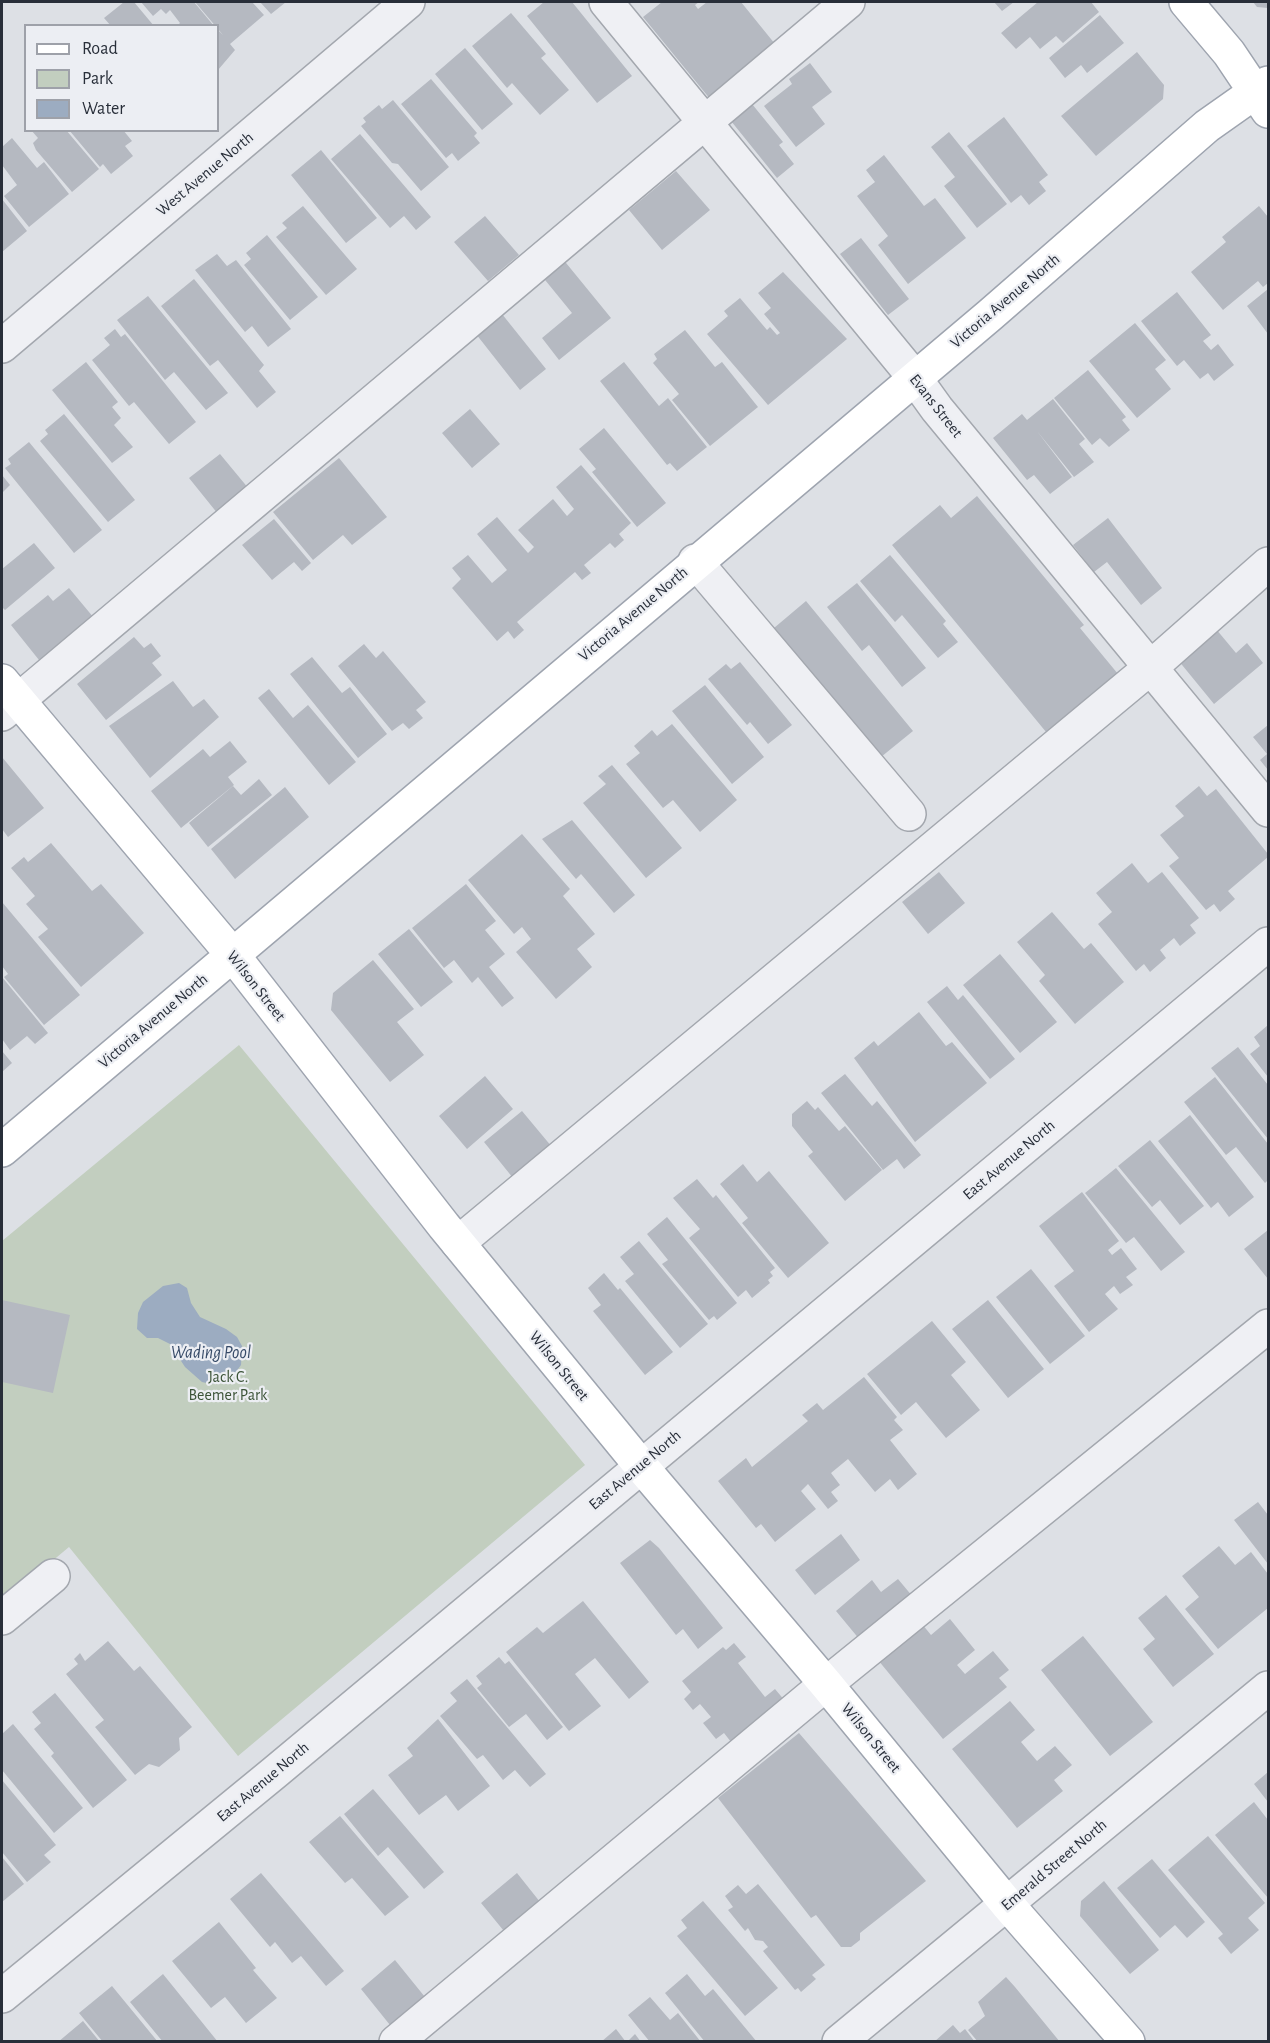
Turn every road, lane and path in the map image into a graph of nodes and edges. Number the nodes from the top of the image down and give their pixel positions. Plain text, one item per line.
1 (408, 2) edge
2 (606, 2) edge
3 (848, 2) edge
4 (1186, 2) edge
5 (1264, 95) edge
6 (705, 121) junction
7 (2, 346) edge
8 (914, 377) junction
9 (695, 561) junction
10 (1269, 564) edge
11 (1150, 668) junction
12 (7, 698) edge
13 (1269, 810) edge
14 (909, 814) dead end
15 (1269, 944) edge
16 (232, 954) junction
17 (2, 1150) edge
18 (458, 1243) junction
19 (1269, 1326) edge
20 (641, 1466) junction
21 (53, 1576) dead end
22 (2, 1618) edge
23 (826, 1684) junction
24 (1269, 1688) edge
25 (1007, 1904) junction
26 (2, 1996) edge
27 (396, 2042) edge
28 (839, 2042) edge
29 (1128, 2042) edge

1 - 7 street, West Avenue North
2 - 6 street, Evans Street
3 - 6 street
4 - 5 main road
5 - 8 main road, Victoria Avenue North
6 - 8 street, Evans Street
6 - 12 street
8 - 9 main road, Victoria Avenue North
8 - 11 street, Evans Street
9 - 14 street
9 - 16 main road, Victoria Avenue North
10 - 11 street
11 - 13 street, Evans Street
11 - 18 street
12 - 16 main road, Wilson Street
15 - 20 street, East Avenue North
16 - 17 main road, Victoria Avenue North
16 - 18 main road, Wilson Street
18 - 20 main road, Wilson Street
19 - 23 street
20 - 23 main road, Wilson Street
20 - 26 street, East Avenue North
21 - 22 street
23 - 25 main road, Wilson Street
23 - 27 street
24 - 25 street, Emerald Street North
25 - 28 street, Emerald Street North
25 - 29 main road, Wilson Street

